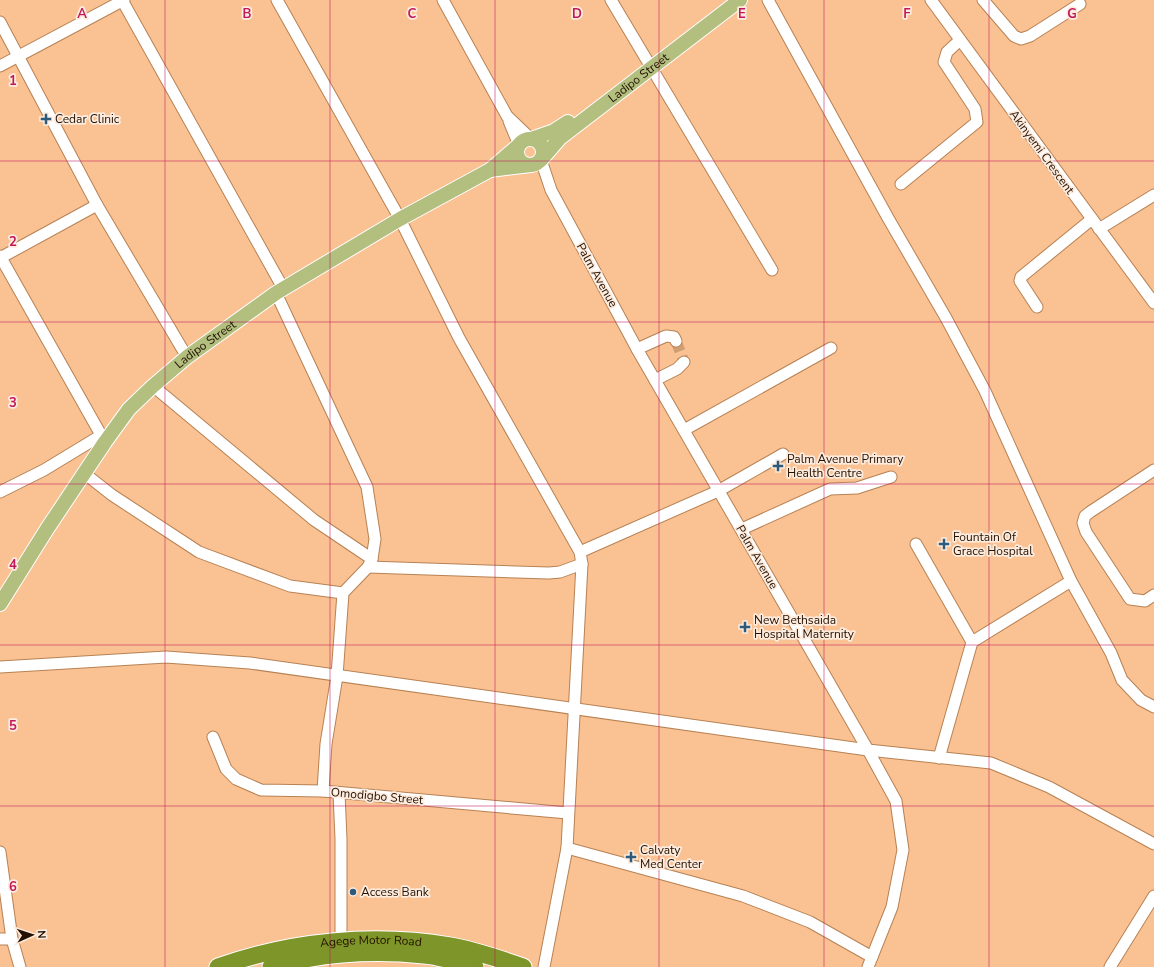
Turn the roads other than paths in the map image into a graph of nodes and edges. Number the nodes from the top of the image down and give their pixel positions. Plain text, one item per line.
1 (123, 0) edge
2 (277, 0) edge
3 (443, 0) edge
4 (611, 0) edge
5 (729, 0) edge
6 (740, 0) edge
7 (768, 0) edge
8 (931, 0) edge
9 (983, 0) edge
10 (1080, 4) dead end
11 (0, 22) edge
12 (960, 40) junction
13 (18, 56) junction
14 (0, 66) edge
15 (650, 66) junction
16 (525, 142) junction
17 (536, 163) junction
18 (490, 170) junction
19 (901, 184) dead end
20 (1154, 195) edge
21 (97, 205) junction
22 (400, 219) junction
23 (1092, 219) junction
24 (1099, 229) junction
25 (0, 257) edge
26 (772, 270) dead end
27 (280, 290) junction
28 (1154, 303) edge
29 (1037, 307) dead end
30 (676, 341) dead end
31 (831, 348) dead end
32 (637, 349) junction
33 (187, 357) junction
34 (684, 362) dead end
35 (655, 380) junction
36 (153, 386) junction
37 (684, 430) junction
38 (103, 439) junction
39 (783, 454) dead end
40 (1154, 470) edge
41 (84, 473) junction
42 (891, 476) dead end
43 (718, 491) junction
44 (0, 492) edge
45 (742, 529) junction
46 (916, 544) dead end
47 (580, 552) junction
48 (370, 563) junction
49 (582, 564) junction
50 (1071, 581) junction
51 (343, 593) junction
52 (1154, 595) edge
53 (0, 604) edge
54 (972, 642) junction
55 (0, 667) edge
56 (337, 676) junction
57 (1154, 707) edge
58 (574, 708) junction
59 (213, 737) dead end
60 (868, 750) junction
61 (939, 758) junction
62 (324, 791) junction
63 (339, 793) junction
64 (568, 814) junction
65 (1154, 844) edge
66 (567, 848) junction
67 (0, 852) edge
68 (1154, 896) edge
69 (0, 938) edge
70 (12, 939) junction
71 (341, 942) junction
72 (870, 962) edge
73 (1112, 966) edge
74 (20, 967) edge
75 (218, 967) edge
76 (271, 967) edge
77 (475, 967) edge
78 (523, 967) edge
79 (544, 967) edge

1 - 13 street
1 - 27 street
2 - 22 street
3 - 16 street
4 - 15 street
5 - 15 main road, Ladipo Street
6 - 15 main road, Ladipo Street
7 - 50 street
8 - 12 street, Akinyemi Crescent
9 - 10 street
11 - 13 street
12 - 19 street
12 - 23 street, Akinyemi Crescent
13 - 14 street
13 - 21 street
15 - 16 main road, Ladipo Street
15 - 17 main road, Ladipo Street
15 - 26 street
16 - 17 main road
16 - 17 main road
16 - 18 main road, Ladipo Street
17 - 18 main road, Ladipo Street
17 - 32 street, Palm Avenue
18 - 22 main road, Ladipo Street
20 - 24 street
21 - 25 street
21 - 33 street
22 - 27 main road, Ladipo Street
22 - 47 street
23 - 24 street, Akinyemi Crescent
23 - 29 street
24 - 28 street, Akinyemi Crescent
25 - 38 street
27 - 33 main road, Ladipo Street
27 - 48 street
30 - 32 street
31 - 37 street
32 - 35 street, Palm Avenue
33 - 36 main road, Ladipo Street
34 - 35 street
35 - 37 street, Palm Avenue
36 - 38 main road, Ladipo Street
36 - 48 street
37 - 43 street, Palm Avenue
38 - 41 main road, Ladipo Street
38 - 44 street
39 - 43 street
40 - 52 street
41 - 51 street
41 - 53 main road, Ladipo Street
42 - 45 street
43 - 45 street, Palm Avenue
43 - 47 street
45 - 60 street, Palm Avenue
46 - 54 street
47 - 49 street
48 - 49 street
48 - 51 street
49 - 58 street
50 - 54 street
50 - 57 street
51 - 56 street
54 - 61 street
55 - 56 street
56 - 58 street
56 - 62 street
58 - 60 street
58 - 64 street
59 - 62 street, Omodigbo Street
60 - 61 street
60 - 72 street, Palm Avenue
61 - 65 street
62 - 63 street, Omodigbo Street
63 - 64 street, Omodigbo Street
63 - 71 street
64 - 66 street
66 - 72 street
66 - 79 street
67 - 70 street
68 - 73 street
69 - 70 street
70 - 74 street
71 - 75 highway, Agege Motor Road
71 - 78 highway, Agege Motor Road
76 - 77 highway, Agege Motor Road

